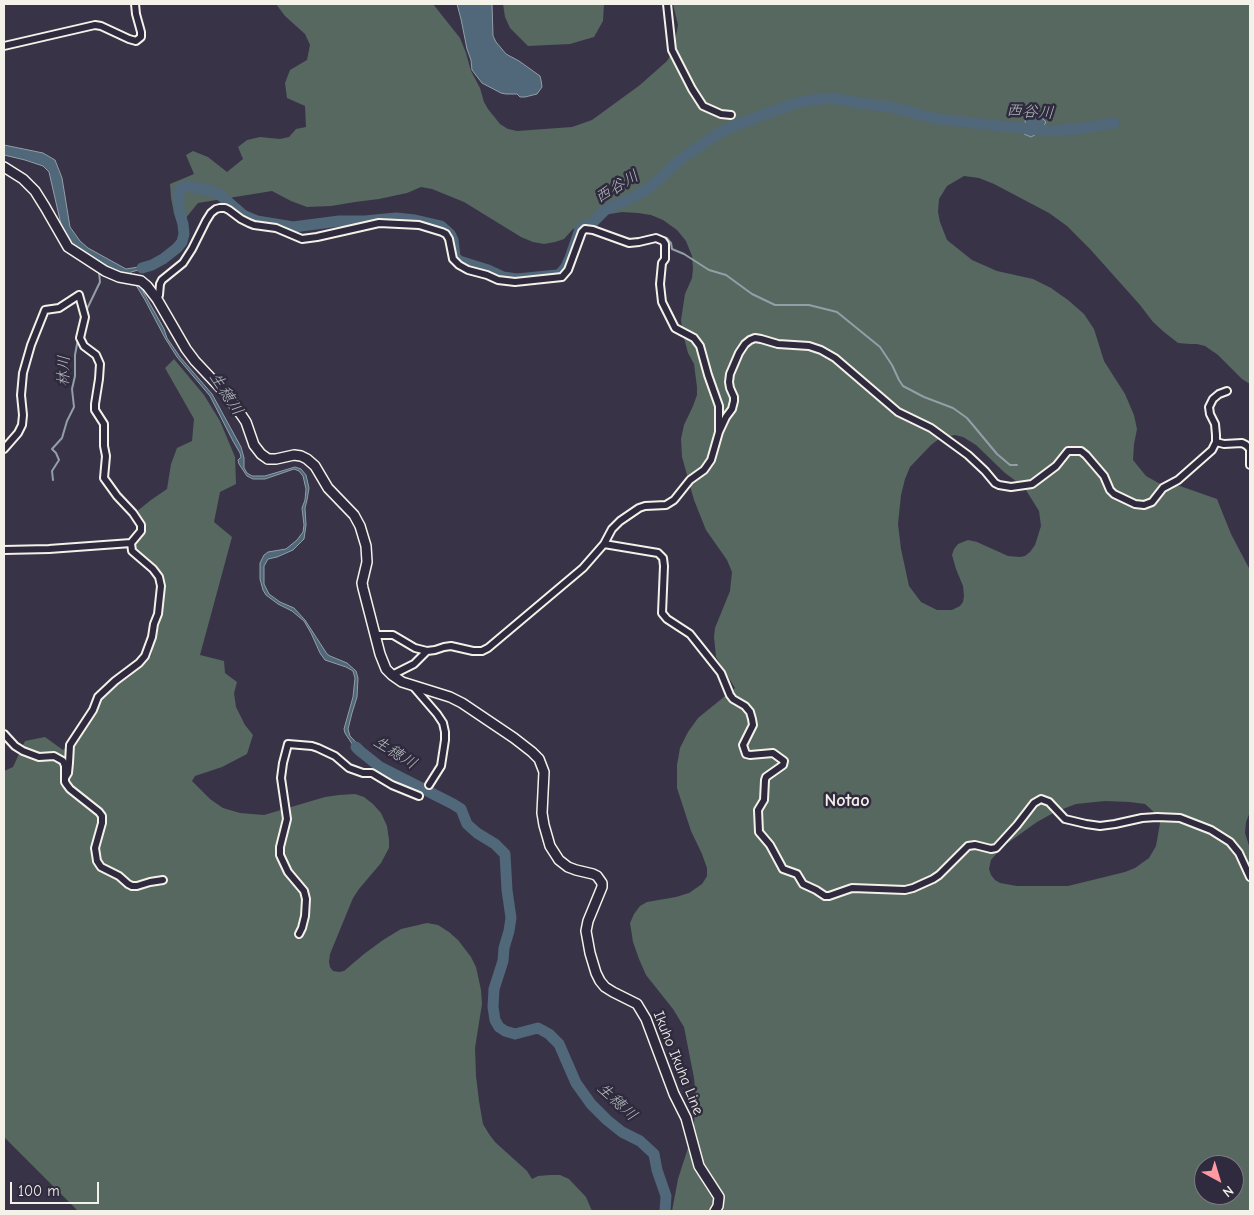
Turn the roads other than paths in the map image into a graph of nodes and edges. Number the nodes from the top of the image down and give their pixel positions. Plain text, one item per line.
1 (135, 4) edge
2 (668, 4) edge
3 (4, 46) edge
4 (731, 115) dead end
5 (4, 167) edge
6 (157, 299) junction
7 (1227, 392) dead end
8 (719, 432) junction
9 (1216, 442) junction
10 (4, 449) edge
11 (1250, 450) edge
12 (1250, 465) edge
13 (131, 543) junction
14 (604, 544) junction
15 (4, 550) edge
16 (375, 635) junction
17 (427, 651) junction
18 (392, 675) junction
19 (412, 686) junction
20 (4, 734) edge
21 (65, 778) junction
22 (429, 785) dead end
23 (418, 796) dead end
24 (1250, 877) edge
25 (163, 880) dead end
26 (299, 934) dead end
27 (715, 1211) edge

1 - 3 street
2 - 4 street
5 - 6 main road
6 - 8 street
6 - 16 main road
7 - 9 street
8 - 9 street
8 - 14 street
9 - 11 street
10 - 13 street
11 - 12 street
13 - 15 street
13 - 21 street
14 - 17 street
14 - 24 street
16 - 17 street
16 - 18 main road
17 - 18 street
18 - 19 main road, Ikuho Ikuha Line
19 - 22 street
19 - 27 main road, Ikuho Ikuha Line
20 - 21 street
21 - 25 street
23 - 26 street

